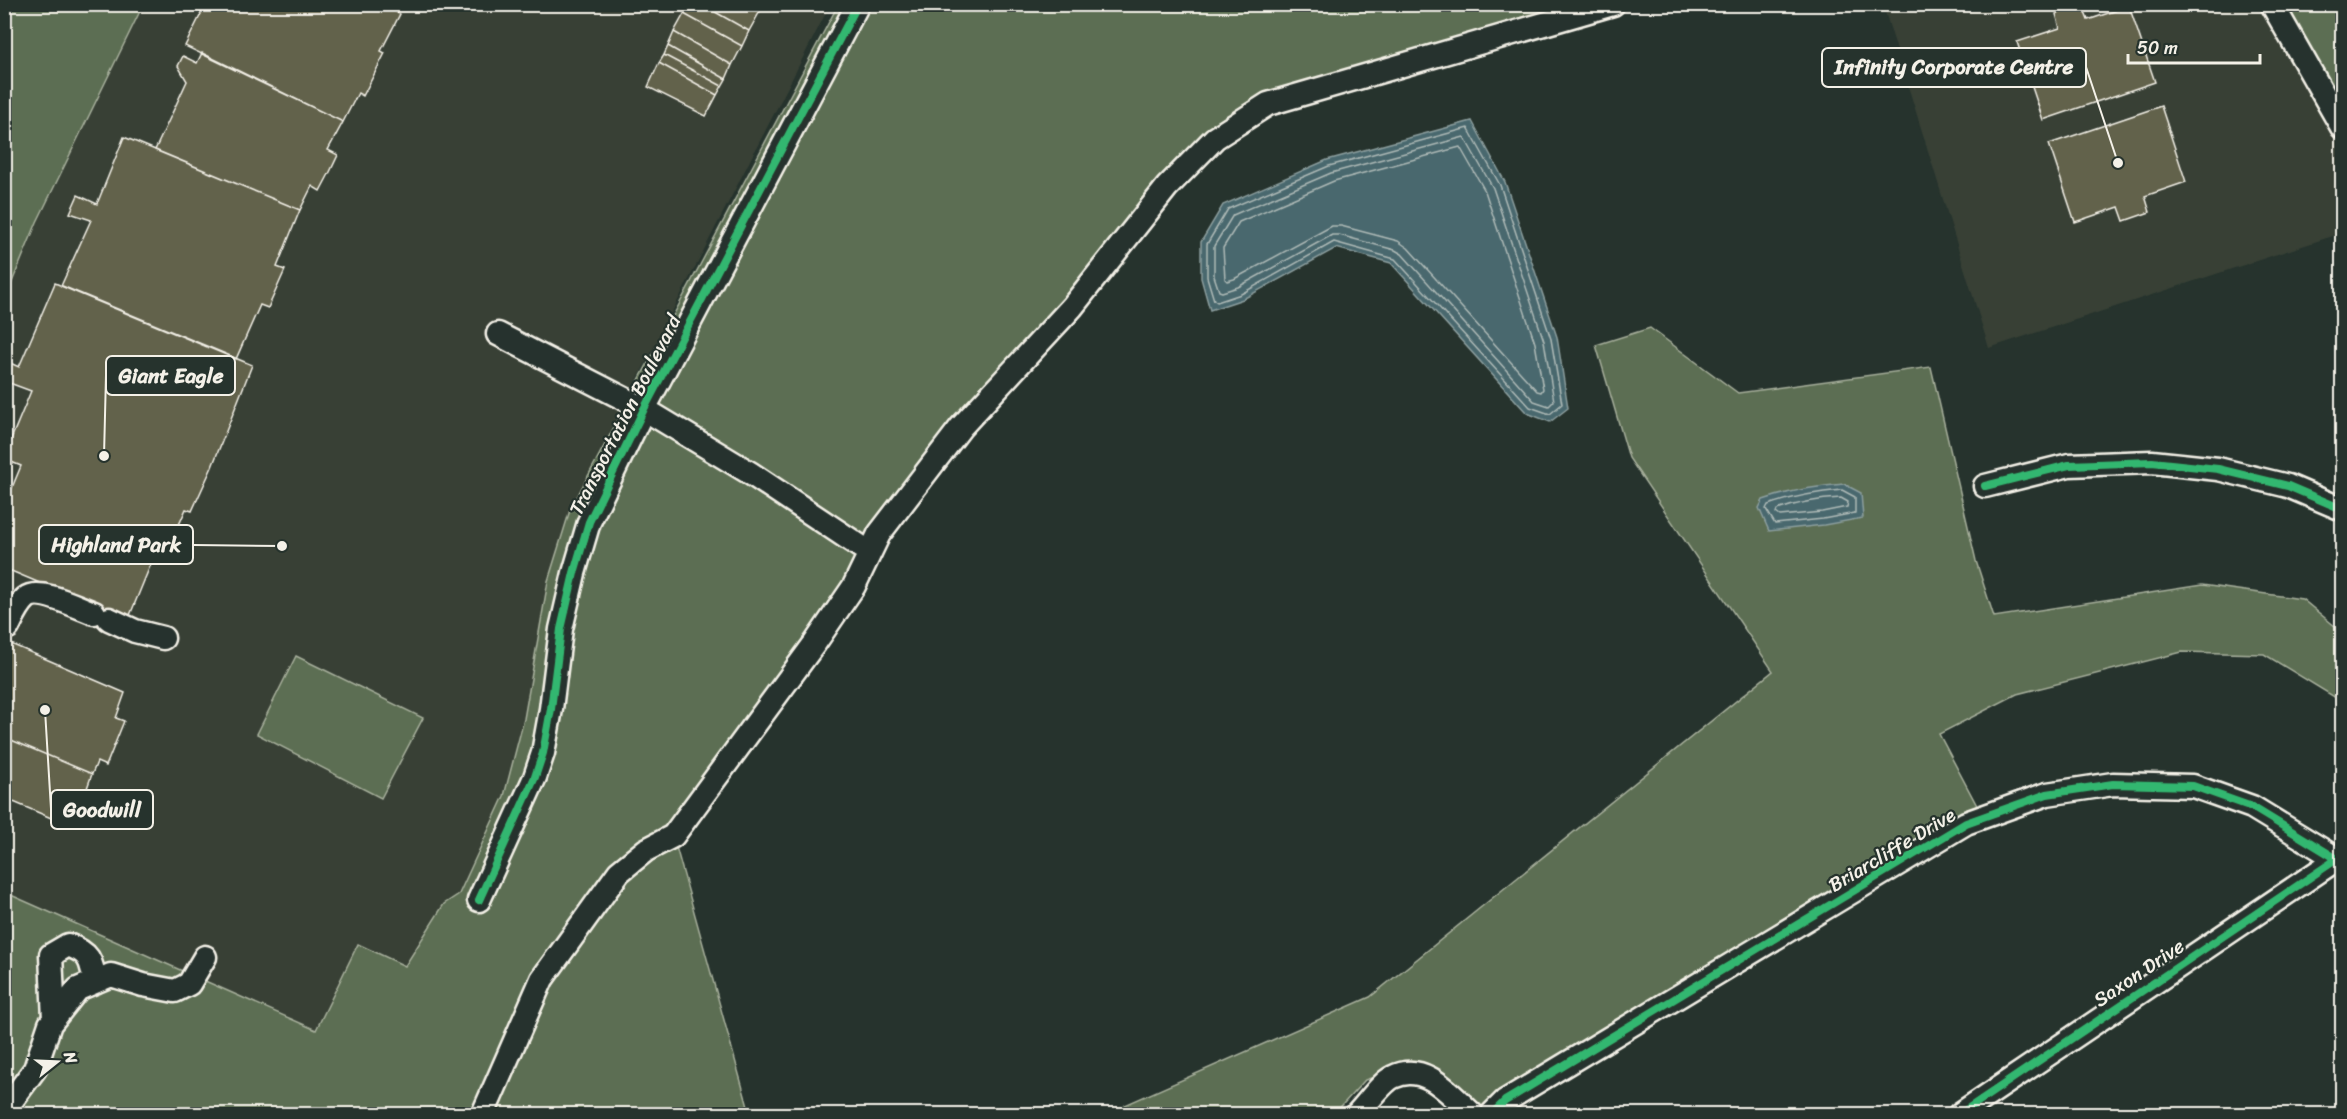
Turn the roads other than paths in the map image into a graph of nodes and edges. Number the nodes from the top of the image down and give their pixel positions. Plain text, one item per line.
1 (858, 4) edge
2 (1613, 4) edge
3 (2272, 4) edge
4 (2343, 127) edge
5 (498, 334) dead end
6 (644, 409) junction
7 (1985, 486) dead end
8 (2343, 509) edge
9 (870, 553) junction
10 (8, 627) dead end
11 (164, 638) dead end
12 (2340, 861) edge
13 (480, 900) dead end
14 (205, 957) dead end
15 (95, 982) junction
16 (54, 1019) junction
17 (4, 1111) edge
18 (483, 1114) edge
19 (1357, 1114) edge
20 (1473, 1114) edge
21 (1492, 1114) edge
22 (1960, 1114) edge

1 - 6 street, Transportation Boulevard
2 - 9 street
3 - 4 street
5 - 6 street
6 - 9 street
6 - 13 street, Transportation Boulevard
7 - 8 street
9 - 18 street
10 - 11 street
12 - 21 street, Briarcliffe Drive
12 - 22 street, Saxon Drive
14 - 15 street
15 - 16 street
15 - 16 street
16 - 17 street
19 - 20 street

